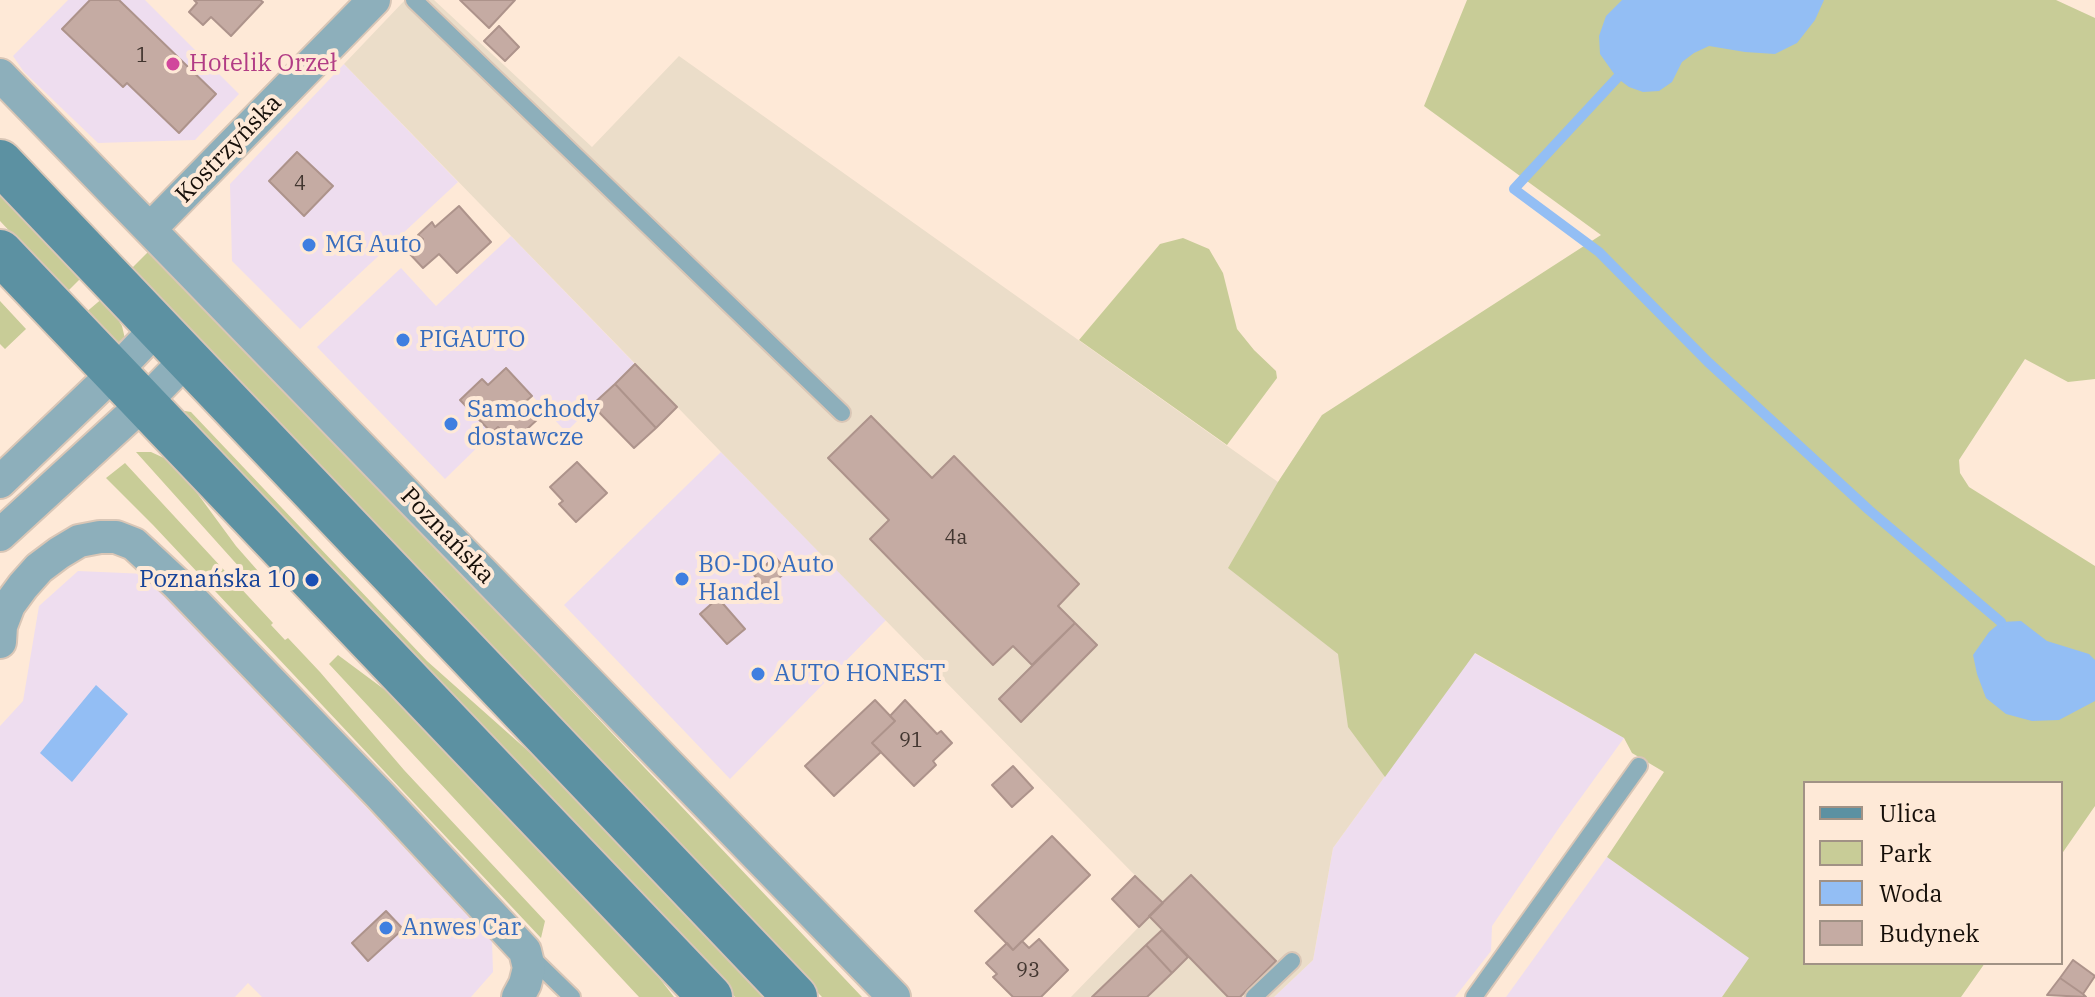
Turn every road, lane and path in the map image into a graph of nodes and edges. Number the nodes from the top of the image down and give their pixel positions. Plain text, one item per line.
1 (374, 0) edge
2 (414, 0) edge
3 (0, 75) edge
4 (0, 162) edge
5 (150, 229) junction
6 (0, 252) edge
7 (158, 327) junction
8 (187, 359) junction
9 (129, 387) junction
10 (842, 413) dead end
11 (0, 482) edge
12 (0, 535) edge
13 (0, 642) edge
14 (1639, 766) dead end
15 (525, 951) junction
16 (1292, 961) dead end
17 (518, 997) edge
18 (572, 997) edge
19 (710, 997) edge
20 (795, 997) edge
21 (894, 997) edge
22 (1254, 997) edge
23 (1474, 997) edge

1 - 5 street, Kostrzyńska
2 - 10 lane
3 - 5 street, Poznańska
4 - 7 main road
5 - 21 street, Poznańska
6 - 9 main road
7 - 8 main road
7 - 9 street
8 - 9 street
8 - 20 main road
9 - 11 street
9 - 12 street
9 - 19 main road
13 - 15 street
14 - 23 lane
15 - 17 street
15 - 18 lane
16 - 22 lane

